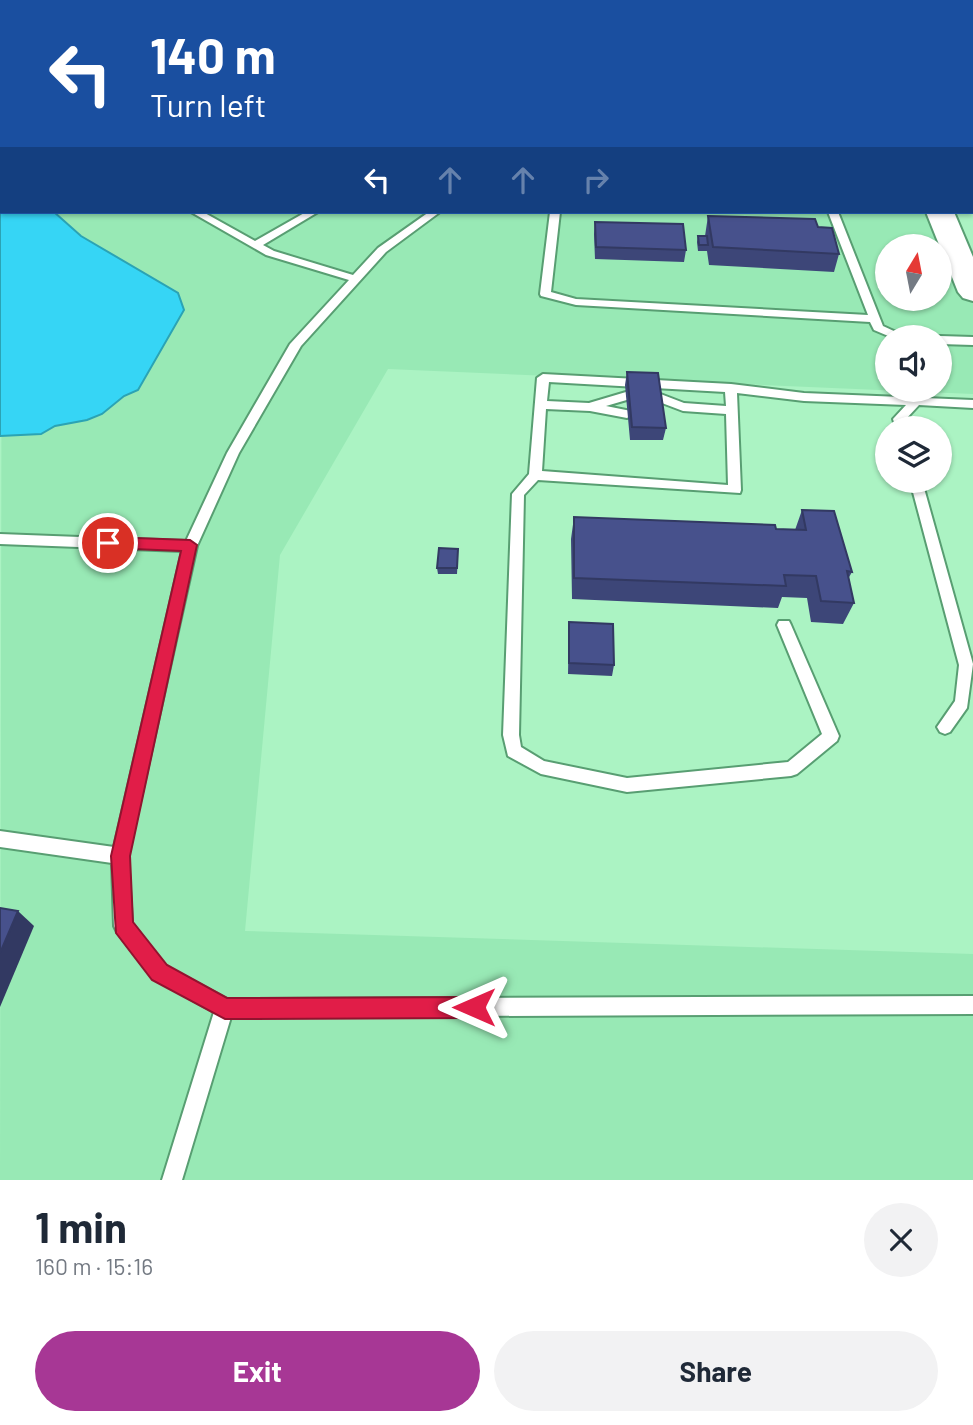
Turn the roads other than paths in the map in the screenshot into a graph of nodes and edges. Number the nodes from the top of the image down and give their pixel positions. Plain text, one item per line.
1 (200, 214) edge
2 (309, 214) edge
3 (432, 214) edge
4 (555, 214) edge
5 (834, 214) edge
6 (941, 214) edge
7 (957, 214) edge
8 (255, 245) junction
9 (973, 250) edge
10 (356, 279) junction
11 (973, 292) edge
12 (875, 319) junction
13 (877, 325) edge
14 (952, 340) edge
15 (973, 341) edge
16 (731, 388) junction
17 (626, 396) edge
18 (658, 397) edge
19 (875, 400) edge
20 (915, 402) edge
21 (935, 402) edge
22 (973, 404) edge
23 (541, 405) junction
24 (589, 407) junction
25 (683, 407) junction
26 (732, 410) junction
27 (627, 414) edge
28 (660, 414) edge
29 (903, 416) edge
30 (535, 475) junction
31 (919, 493) edge
32 (0, 539) edge
33 (190, 545) junction
34 (784, 625) dead end
35 (945, 726) dead end
36 (0, 839) edge
37 (120, 856) junction
38 (973, 1005) edge
39 (225, 1009) junction
40 (172, 1180) edge

1 - 8 lane
2 - 8 lane
3 - 10 lane
4 - 12 lane
5 - 12 lane
6 - 11 main road
7 - 9 main road
8 - 10 lane
10 - 33 lane
12 - 13 lane
14 - 15 lane
16 - 19 lane
16 - 23 lane
16 - 26 lane
17 - 24 lane
18 - 25 lane
20 - 29 lane
21 - 22 lane
23 - 24 lane
23 - 30 lane
24 - 27 lane
25 - 26 lane
25 - 28 lane
26 - 30 lane
30 - 34 lane
31 - 35 lane
32 - 33 lane
33 - 37 lane
36 - 37 lane
37 - 39 lane
38 - 39 lane
39 - 40 lane

